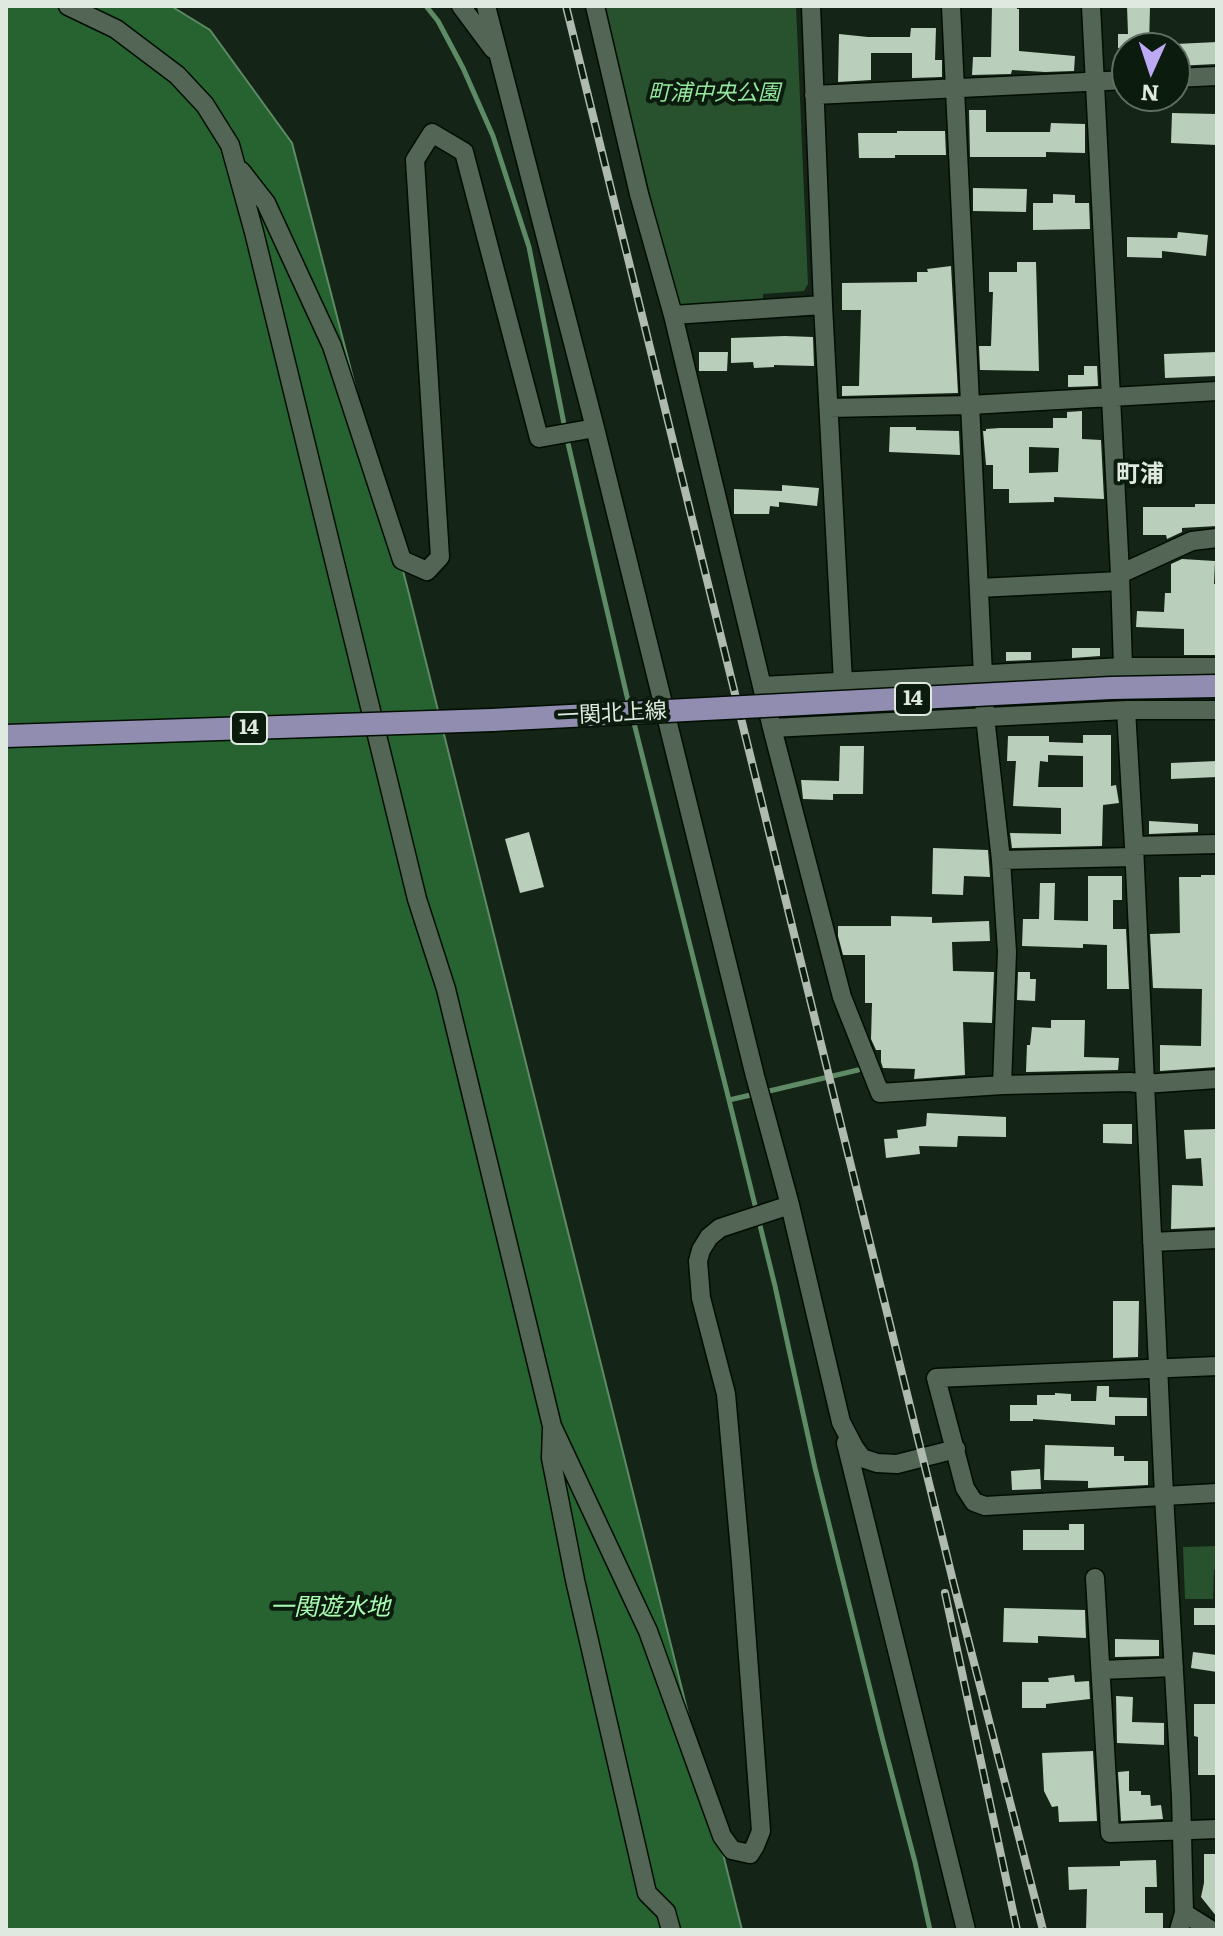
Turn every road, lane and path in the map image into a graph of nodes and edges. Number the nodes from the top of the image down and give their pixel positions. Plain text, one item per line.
1 (68, 6) edge
2 (461, 6) edge
3 (486, 6) edge
4 (595, 6) edge
5 (811, 6) edge
6 (951, 6) edge
7 (1091, 6) edge
8 (497, 55) junction
9 (1217, 76) edge
10 (1191, 77) edge
11 (1111, 81) edge
12 (1094, 82) junction
13 (954, 89) junction
14 (814, 95) junction
15 (236, 165) junction
16 (823, 305) junction
17 (673, 315) junction
18 (1217, 391) edge
19 (1111, 397) junction
20 (970, 405) junction
21 (829, 408) junction
22 (589, 429) junction
23 (1217, 538) edge
24 (1120, 578) junction
25 (979, 588) junction
26 (1123, 667) junction
27 (1217, 667) edge
28 (983, 675) junction
29 (843, 682) junction
30 (762, 686) junction
31 (1217, 686) edge
32 (1126, 710) junction
33 (1217, 710) edge
34 (985, 717) junction
35 (772, 728) junction
36 (6, 736) edge
37 (1217, 844) edge
38 (1133, 851) junction
39 (1001, 860) junction
40 (1217, 1079) edge
41 (1144, 1084) junction
42 (1002, 1085) junction
43 (782, 1208) junction
44 (1217, 1239) edge
45 (1152, 1242) junction
46 (1217, 1366) edge
47 (1159, 1370) junction
48 (841, 1422) junction
49 (552, 1426) junction
50 (956, 1449) junction
51 (1217, 1493) edge
52 (1164, 1495) junction
53 (1095, 1578) dead end
54 (1174, 1667) junction
55 (1101, 1670) junction
56 (1217, 1829) edge
57 (1182, 1830) junction
58 (1182, 1921) edge
59 (671, 1930) edge
60 (966, 1930) edge
61 (1211, 1930) edge

1 - 15 street
2 - 8 street
3 - 8 street
4 - 17 street
5 - 14 street
6 - 13 street
7 - 12 street
8 - 22 street
9 - 10 street
11 - 12 street
12 - 13 street
12 - 19 street
13 - 14 street
13 - 20 street
14 - 16 street
15 - 22 street
15 - 49 street
16 - 17 street
16 - 21 street
17 - 30 street
18 - 19 street
19 - 20 street
19 - 24 street
20 - 21 street
20 - 25 street
21 - 29 street
22 - 43 street
23 - 24 street
24 - 25 street
24 - 26 street
25 - 28 street
26 - 27 street
26 - 28 street
28 - 29 street
28 - 34 street
29 - 30 street
30 - 35 street
31 - 36 main road, 一関北上線 / 14, bridge
32 - 33 street
32 - 34 street
32 - 38 street
34 - 35 street
34 - 39 street
35 - 42 street
37 - 38 street
38 - 39 street
38 - 41 street
39 - 42 street
40 - 41 street
41 - 42 street
41 - 45 street
43 - 48 street
43 - 49 street
44 - 45 street
45 - 47 street
46 - 47 street
47 - 50 street
47 - 52 street
48 - 50 street
48 - 60 street
49 - 59 street
50 - 52 street
51 - 52 street
52 - 54 street
53 - 55 street
54 - 55 street
54 - 57 street
55 - 57 street
56 - 57 street
57 - 58 street
58 - 61 street

